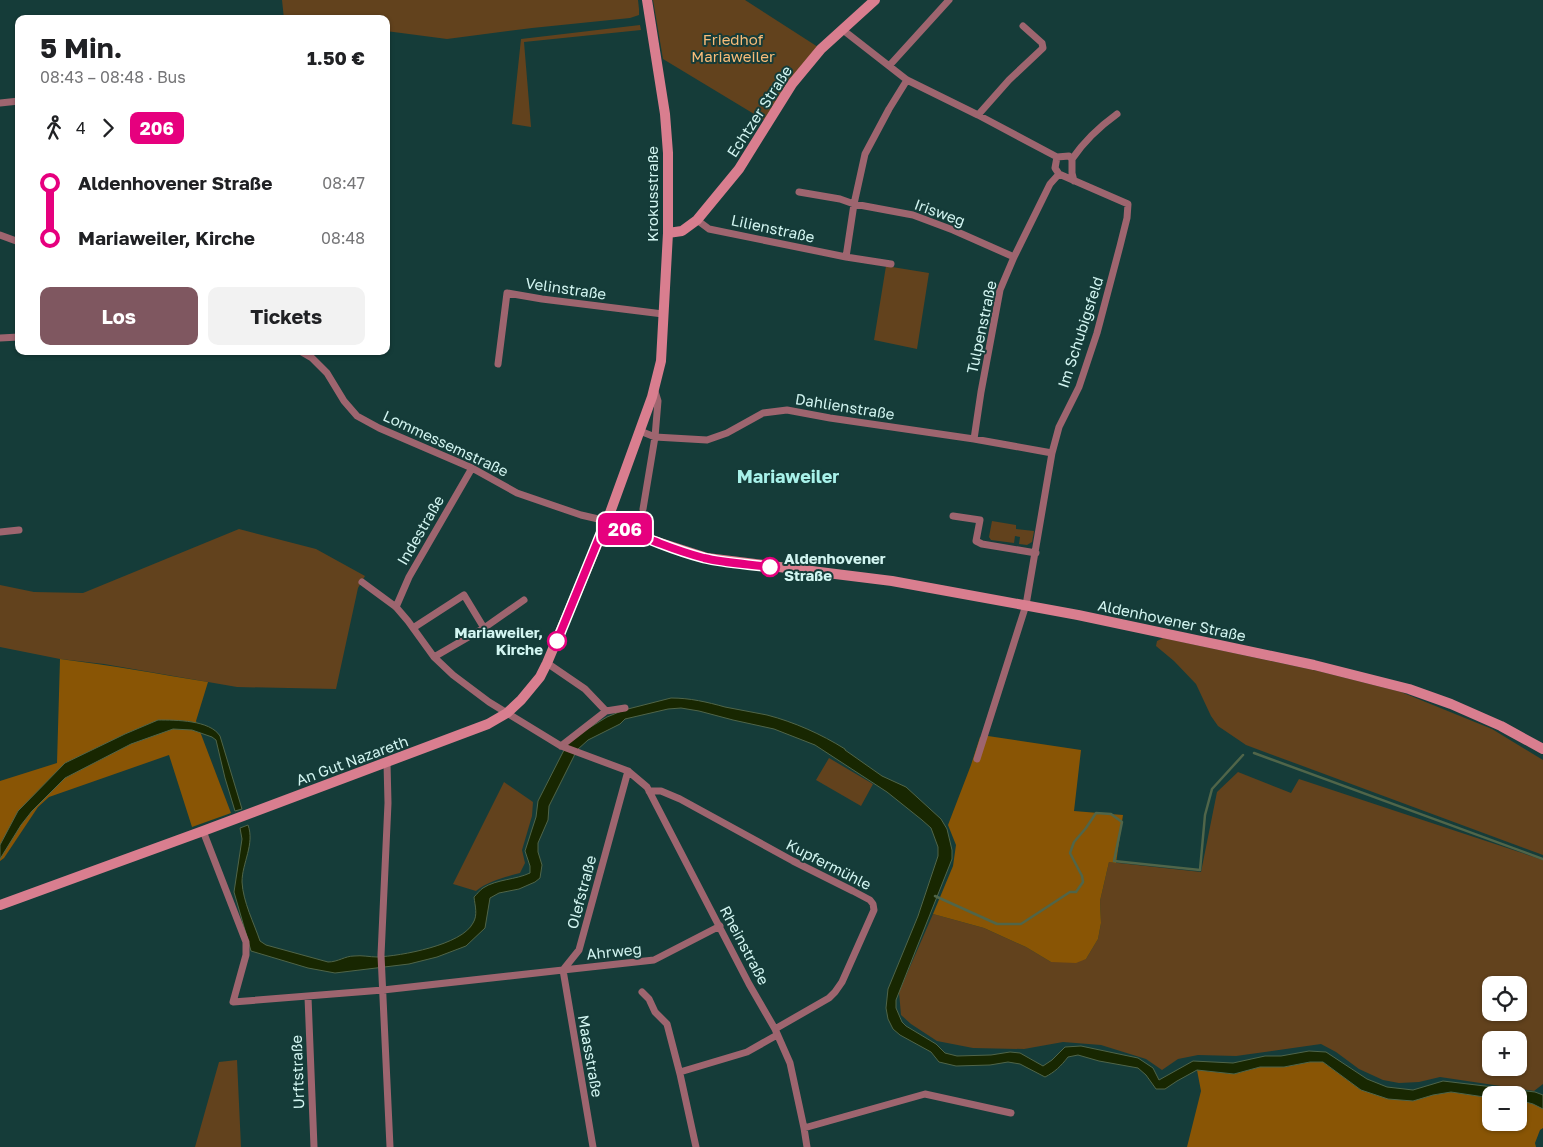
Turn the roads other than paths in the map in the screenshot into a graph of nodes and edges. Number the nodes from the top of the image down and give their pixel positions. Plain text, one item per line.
1 (647, 0) edge
2 (875, 0) edge
3 (949, 0) edge
4 (1023, 26) dead end
5 (843, 30) junction
6 (889, 66) junction
7 (907, 80) junction
8 (15, 101) edge
9 (0, 103) edge
10 (1118, 114) dead end
11 (978, 116) junction
12 (1057, 157) junction
13 (1072, 158) junction
14 (1059, 174) junction
15 (1074, 182) junction
16 (799, 192) dead end
17 (854, 204) junction
18 (697, 220) junction
19 (668, 233) junction
20 (0, 235) edge
21 (15, 241) edge
22 (846, 258) junction
23 (1014, 258) junction
24 (890, 264) dead end
25 (663, 314) junction
26 (0, 338) edge
27 (15, 338) edge
28 (313, 355) edge
29 (498, 364) dead end
30 (654, 388) junction
31 (640, 431) junction
32 (655, 436) junction
33 (974, 439) junction
34 (1052, 453) junction
35 (472, 468) junction
36 (643, 509) dead end
37 (953, 516) dead end
38 (606, 521) junction
39 (19, 530) dead end
40 (0, 532) edge
41 (1036, 553) junction
42 (362, 582) dead end
43 (524, 600) dead end
44 (1026, 605) junction
45 (396, 606) junction
46 (414, 628) junction
47 (484, 628) junction
48 (434, 657) junction
49 (547, 663) junction
50 (625, 708) dead end
51 (606, 711) junction
52 (507, 713) junction
53 (563, 747) junction
54 (1543, 749) edge
55 (977, 759) dead end
56 (387, 763) junction
57 (628, 771) junction
58 (649, 791) junction
59 (203, 831) junction
60 (0, 905) edge
61 (720, 926) junction
62 (563, 970) junction
63 (383, 990) junction
64 (642, 992) dead end
65 (308, 997) junction
66 (776, 1032) junction
67 (680, 1072) junction
68 (1011, 1112) dead end
69 (804, 1128) junction
70 (314, 1147) edge
71 (390, 1147) edge
72 (593, 1147) edge
73 (696, 1147) edge
74 (807, 1147) edge

1 - 19 main road, Krokusstraße
2 - 5 main road, Echtzer Straße
3 - 6 street
4 - 11 street
5 - 6 street
5 - 18 main road, Echtzer Straße
6 - 7 street
7 - 11 street
7 - 17 street
8 - 9 street
10 - 13 street
11 - 12 street
12 - 13 street
12 - 14 street
13 - 15 street
14 - 15 street
14 - 23 street, Tulpenstraße
15 - 34 street, Im Schubigsfeld
16 - 17 street
17 - 22 street
17 - 23 street, Irisweg
18 - 19 main road, Echtzer Straße
18 - 22 street, Lilienstraße
19 - 25 main road, Krokusstraße
20 - 21 street
22 - 24 street, Lilienstraße
23 - 33 street, Tulpenstraße
25 - 29 street, Velinstraße
25 - 30 main road, Krokusstraße
26 - 27 street
28 - 35 street, Lommessemstraße
30 - 31 main road, Krokusstraße
30 - 32 street, Krokusstraße
31 - 32 street, Dahlienstraße
31 - 38 main road, Krokusstraße
32 - 33 street, Dahlienstraße
32 - 36 street, Krokusstraße
33 - 34 street, Dahlienstraße
34 - 41 street, Im Schubigsfeld
35 - 38 street, Lommessemstraße
35 - 45 street, Indestraße
37 - 41 street
38 - 44 main road, Aldenhovener Straße
38 - 49 main road, An Gut Nazareth
39 - 40 street
41 - 44 street, Im Schubigsfeld
42 - 45 street
43 - 47 street
44 - 54 main road, Aldenhovener Straße
44 - 55 street, Im Schubigsfeld
45 - 46 street
46 - 47 street
46 - 48 street
47 - 48 street
48 - 52 street
49 - 51 street
49 - 52 main road, An Gut Nazareth
50 - 51 street
51 - 53 street
52 - 53 street
52 - 56 main road, An Gut Nazareth
53 - 57 street
56 - 59 main road, An Gut Nazareth
56 - 63 street
57 - 58 street, Rheinstraße
57 - 62 street, Olefstraße
58 - 61 street, Rheinstraße
58 - 66 street, Kupfermühle
59 - 60 main road, An Gut Nazareth
59 - 65 street
61 - 62 street, Ahrweg
61 - 66 street, Rheinstraße
62 - 63 street
62 - 72 street, Maasstraße
63 - 65 street
63 - 71 street
64 - 67 street
65 - 70 street, Urftstraße
66 - 67 street
66 - 69 street, Rheinstraße
67 - 73 street
68 - 69 street
69 - 74 street, Rheinstraße

